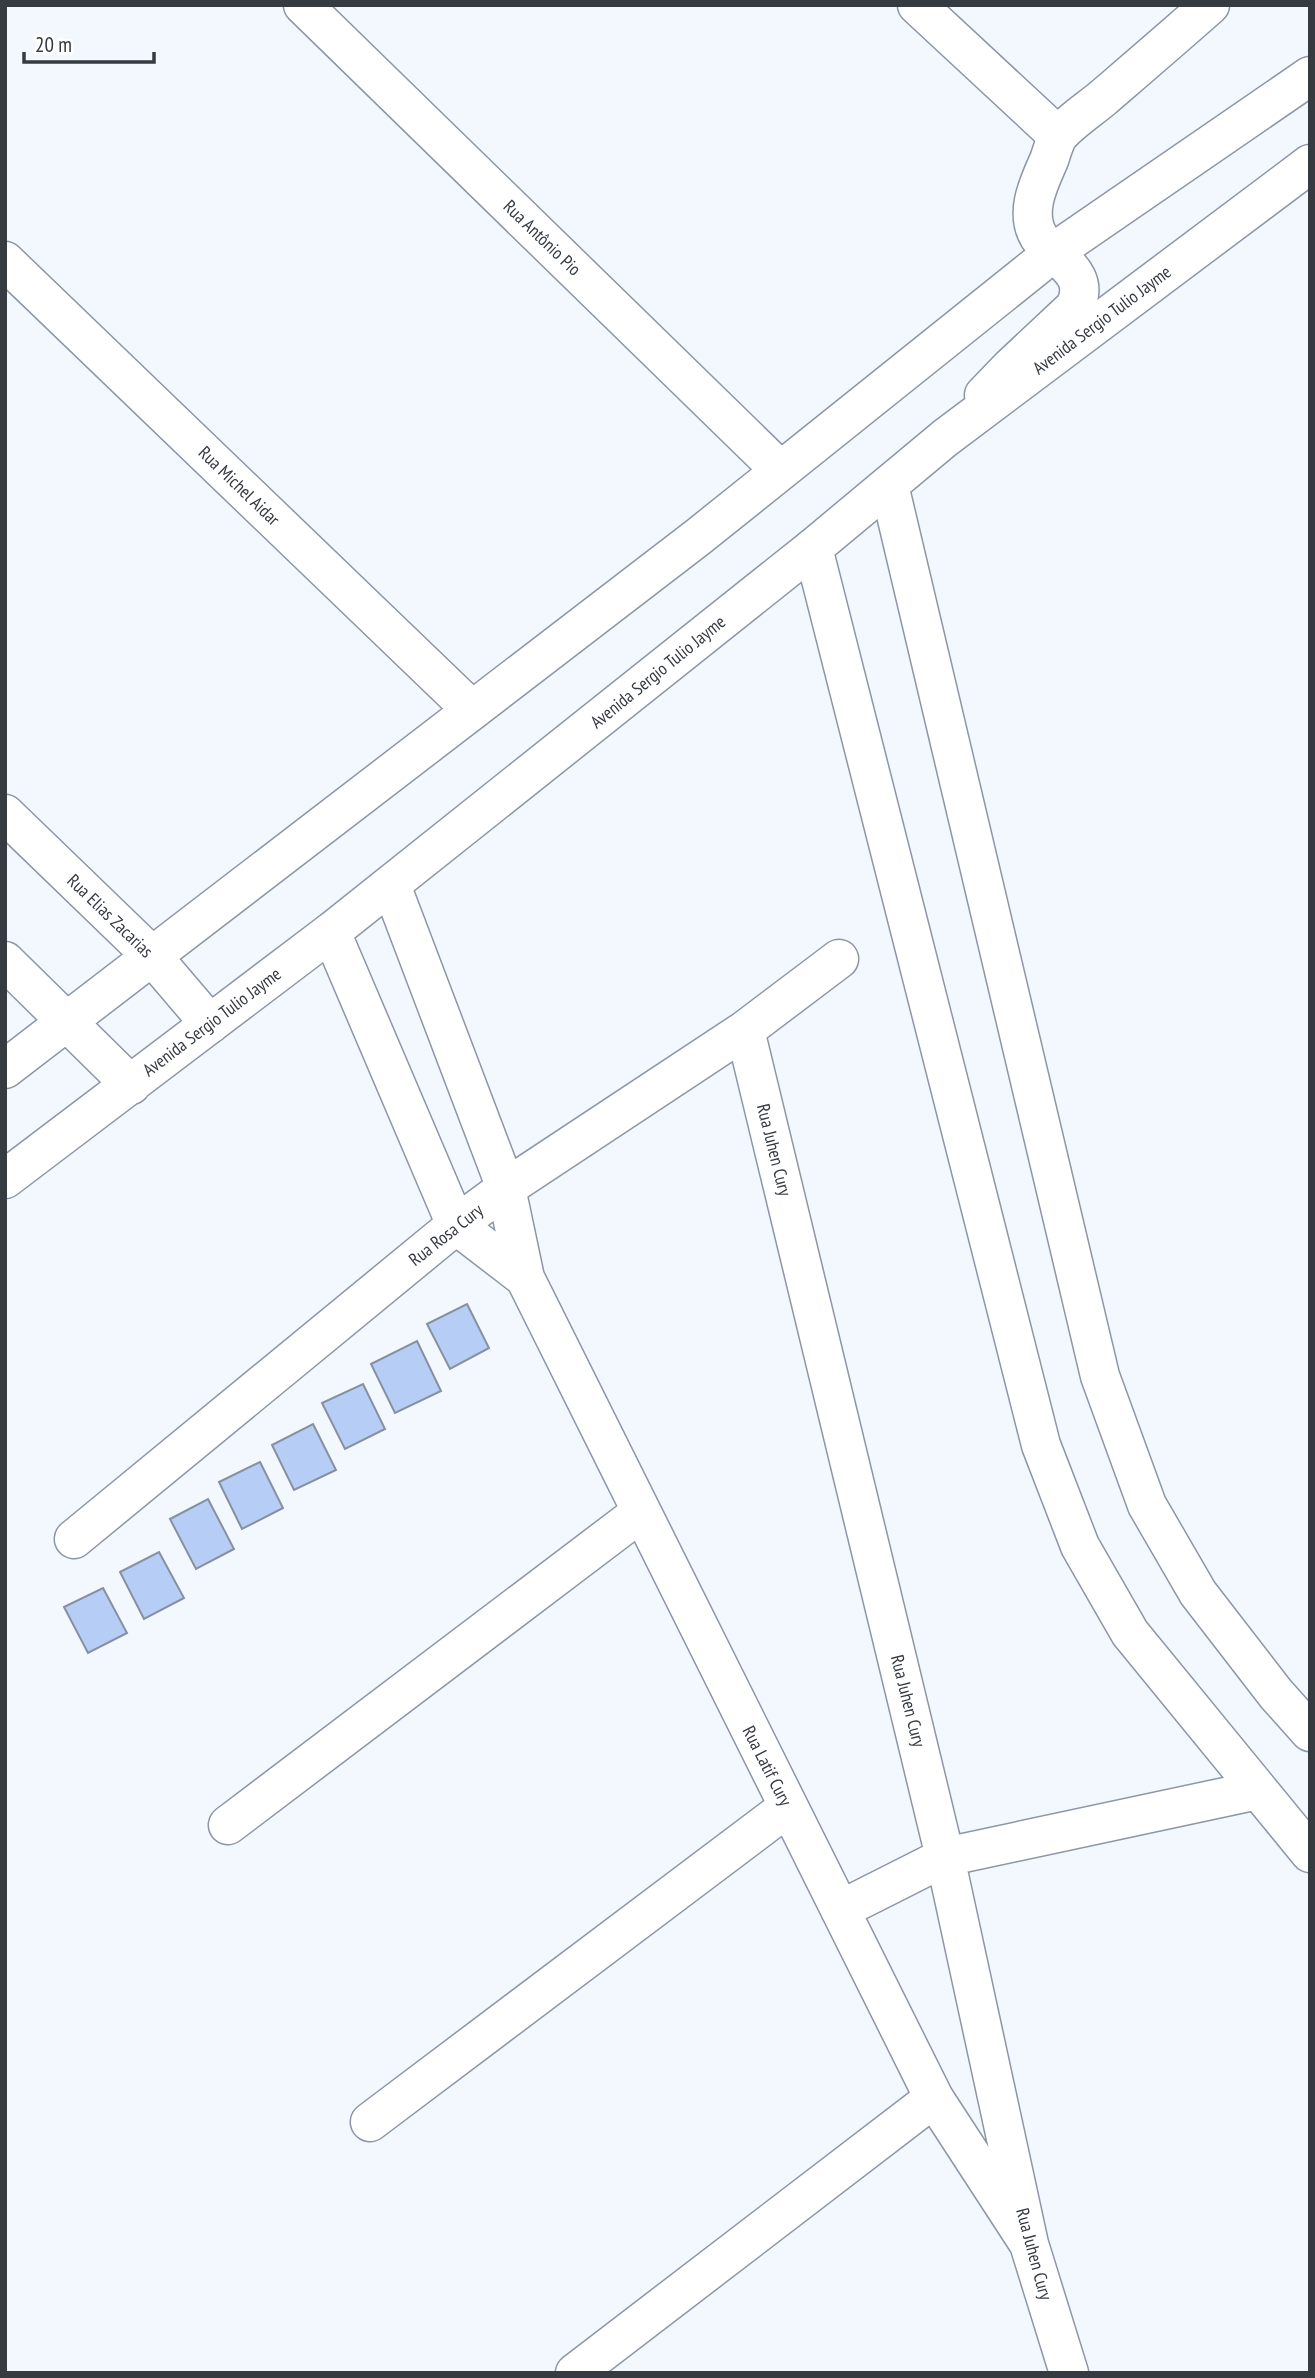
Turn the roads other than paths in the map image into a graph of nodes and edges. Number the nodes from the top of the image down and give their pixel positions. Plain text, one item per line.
1 (303, 5) edge
2 (917, 5) edge
3 (1210, 5) edge
4 (1310, 76) edge
5 (1058, 136) junction
6 (1310, 164) edge
7 (1055, 252) junction
8 (5, 261) edge
9 (945, 438) junction
10 (780, 470) junction
11 (889, 485) junction
12 (813, 548) junction
13 (472, 710) junction
14 (5, 814) edge
15 (391, 885) junction
16 (331, 932) junction
17 (152, 956) junction
18 (839, 958) dead end
19 (5, 961) edge
20 (67, 1021) junction
21 (210, 1024) junction
22 (745, 1030) junction
23 (5, 1069) edge
24 (131, 1085) junction
25 (5, 1179) edge
26 (506, 1188) junction
27 (456, 1224) junction
28 (525, 1278) junction
29 (640, 1513) junction
30 (74, 1539) dead end
31 (1310, 1732) edge
32 (1258, 1790) junction
33 (788, 1807) junction
34 (228, 1825) dead end
35 (1310, 1853) edge
36 (945, 1857) junction
37 (840, 1910) junction
38 (934, 2098) junction
39 (370, 2122) dead end
40 (1029, 2244) junction
41 (575, 2373) edge
42 (1069, 2373) edge

1 - 10 street, Rua Antônio Pio
2 - 5 street
3 - 5 street
4 - 7 street
5 - 7 street
6 - 9 street, Avenida Sergio Tulio Jayme
7 - 9 street
7 - 10 street
8 - 13 street, Rua Michel Aidar
9 - 11 street, Avenida Sergio Tulio Jayme
10 - 13 street
11 - 12 street, Avenida Sergio Tulio Jayme
11 - 31 street
12 - 15 street, Avenida Sergio Tulio Jayme
12 - 32 street
13 - 17 street
14 - 17 street, Rua Elias Zacarias
15 - 16 street, Avenida Sergio Tulio Jayme
15 - 26 street, Rua Latif Cury
16 - 21 street, Avenida Sergio Tulio Jayme
16 - 27 street
17 - 20 street
17 - 21 street, Rua Elias Zacarias
18 - 22 street, Rua Rosa Cury
19 - 20 street
20 - 23 street
20 - 24 street
21 - 24 street, Avenida Sergio Tulio Jayme
22 - 26 street, Rua Rosa Cury
22 - 36 street, Rua Juhen Cury
24 - 25 street, Avenida Sergio Tulio Jayme
26 - 27 street, Rua Rosa Cury
26 - 28 street, Rua Latif Cury
27 - 28 street, Rua Latif Cury
27 - 30 street, Rua Rosa Cury
28 - 29 street, Rua Latif Cury
29 - 33 street, Rua Latif Cury
29 - 34 street
32 - 35 street
32 - 36 street
33 - 37 street, Rua Latif Cury
33 - 39 street
36 - 37 street
36 - 40 street, Rua Juhen Cury
37 - 38 street, Rua Latif Cury
38 - 40 street, Rua Latif Cury
38 - 41 street
40 - 42 street, Rua Juhen Cury

